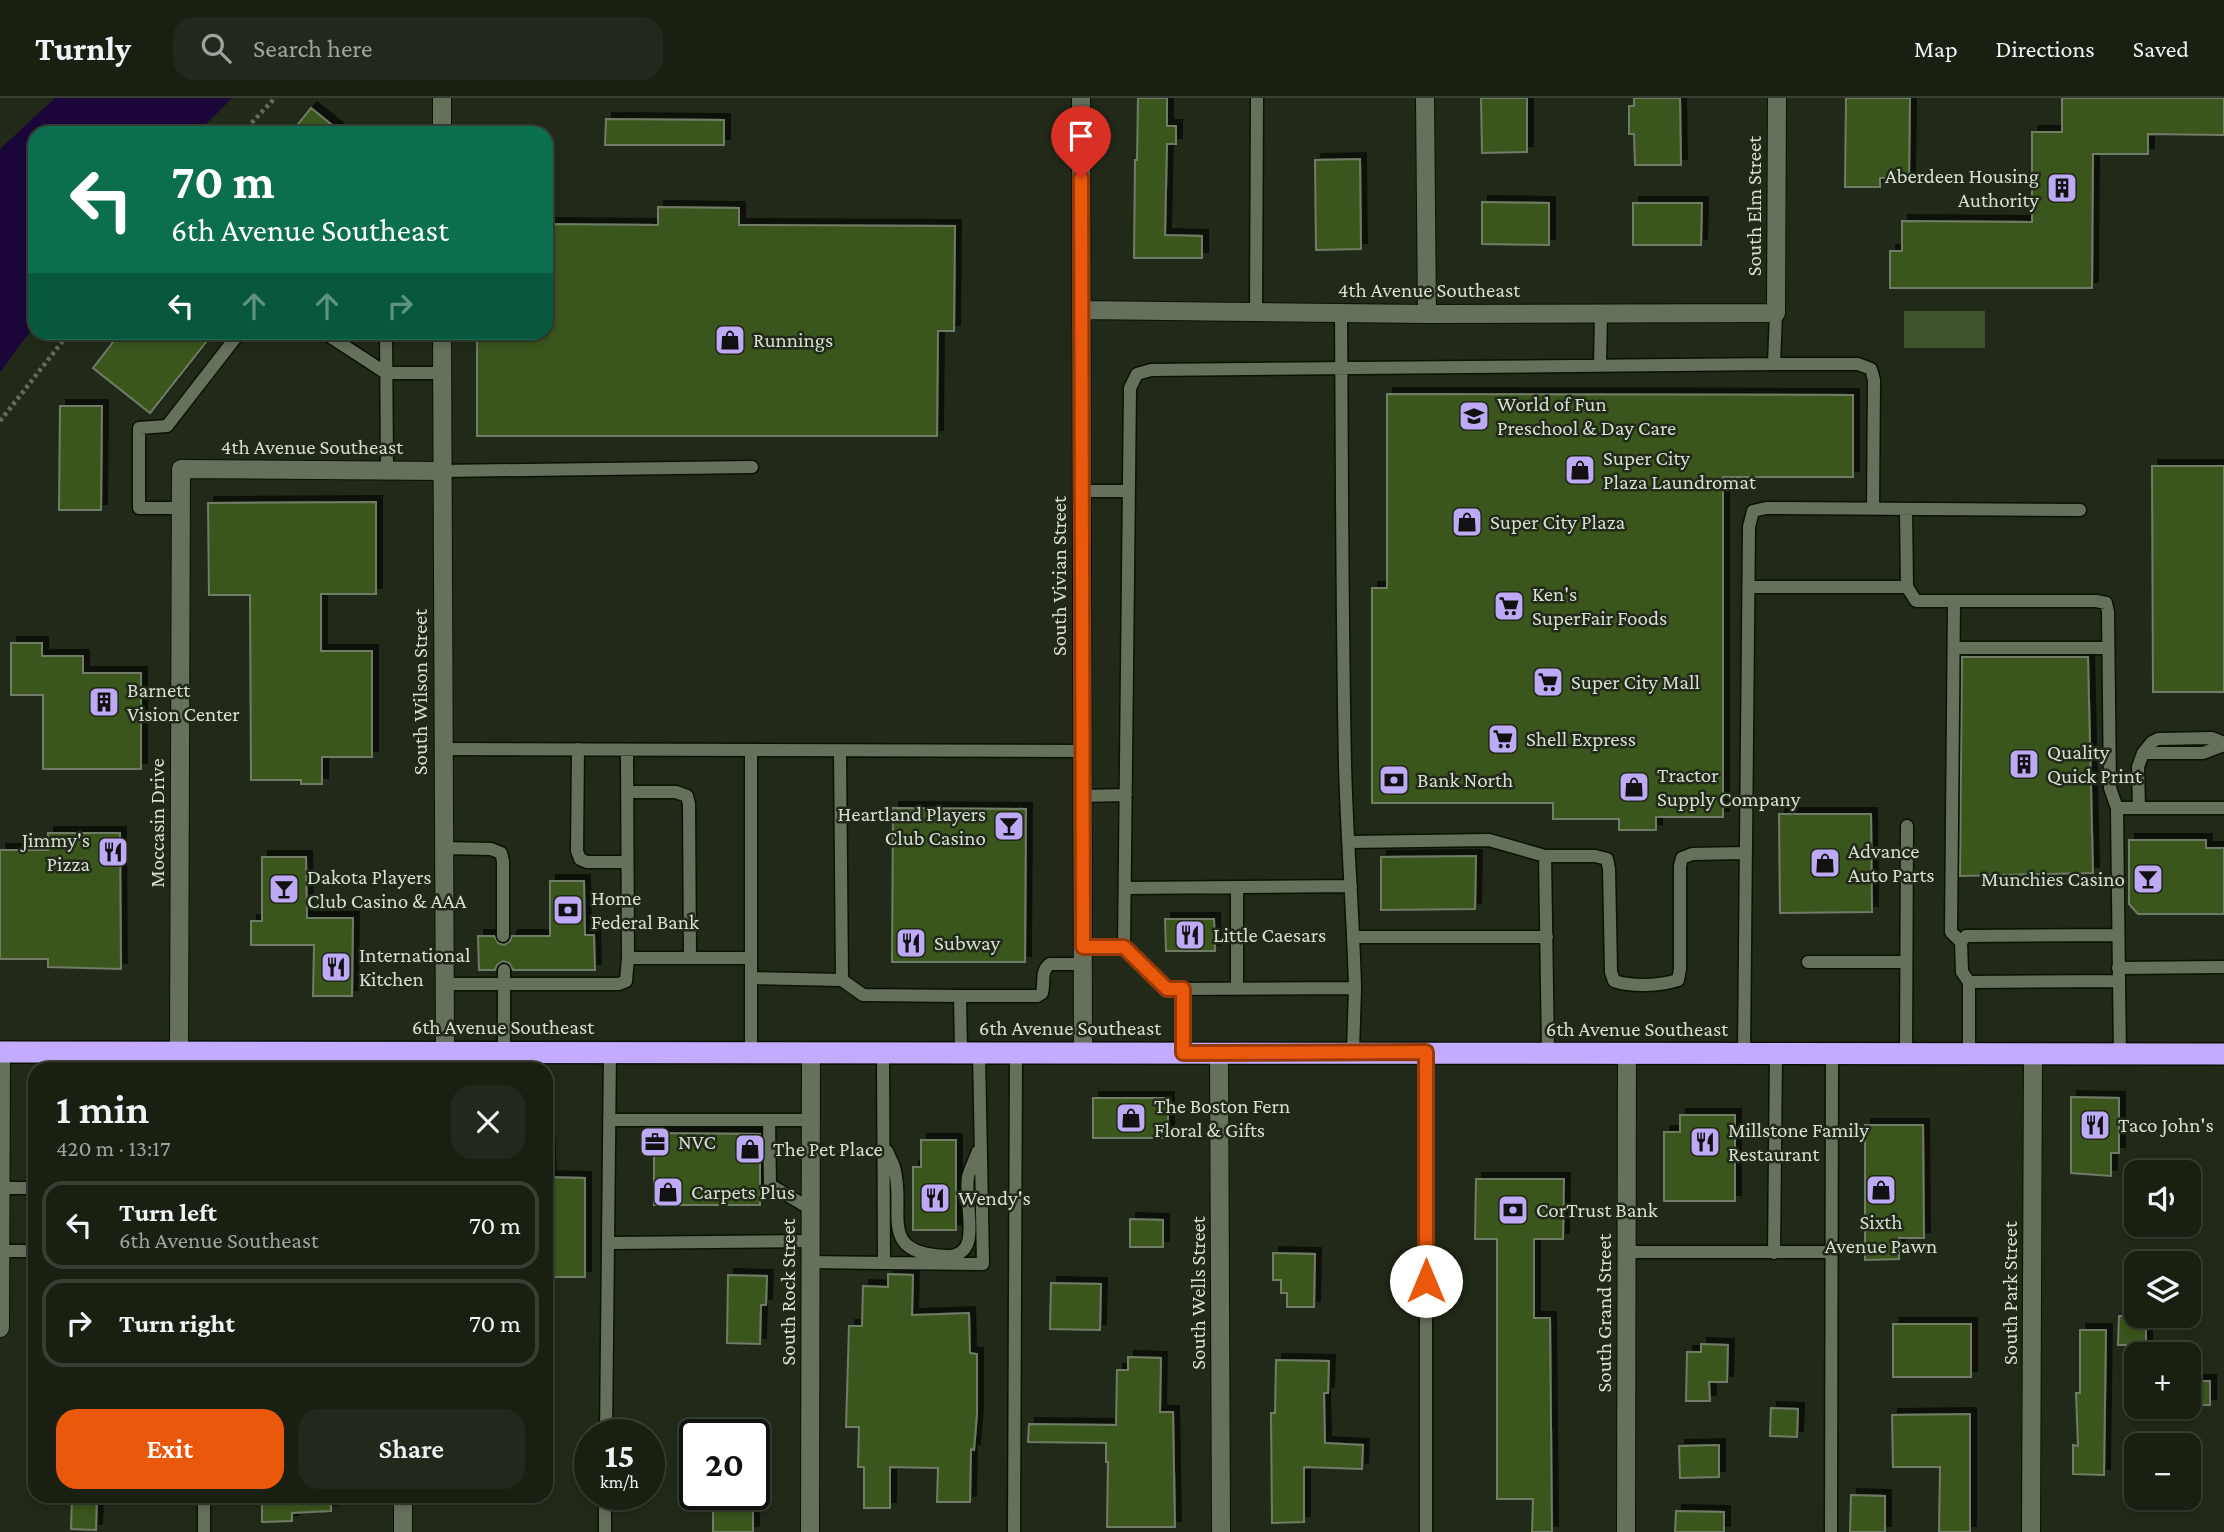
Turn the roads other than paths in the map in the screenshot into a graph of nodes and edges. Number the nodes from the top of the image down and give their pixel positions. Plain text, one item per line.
1 (442, 98) edge
2 (1082, 98) edge
3 (1257, 98) edge
4 (1425, 98) edge
5 (1777, 98) edge
6 (442, 126) edge
7 (1081, 310) junction
8 (1256, 312) junction
9 (1341, 313) junction
10 (1601, 313) junction
11 (1776, 313) junction
12 (1427, 314) junction
13 (234, 340) edge
14 (335, 340) edge
15 (386, 340) edge
16 (442, 340) edge
17 (1774, 364) junction
18 (1600, 366) junction
19 (1342, 370) junction
20 (386, 373) junction
21 (442, 373) junction
22 (752, 467) dead end
23 (181, 469) joint
24 (387, 471) junction
25 (442, 471) junction
26 (1082, 491) junction
27 (1129, 491) junction
28 (180, 508) junction
29 (1873, 509) junction
30 (1906, 509) junction
31 (2080, 510) dead end
32 (1749, 587) junction
33 (1907, 587) junction
34 (1954, 601) junction
35 (1954, 648) junction
36 (2108, 648) junction
37 (2224, 744) edge
38 (443, 749) junction
39 (578, 749) junction
40 (627, 750) junction
41 (751, 750) junction
42 (840, 750) junction
43 (1082, 751) junction
44 (627, 792) junction
45 (1126, 795) junction
46 (1083, 796) junction
47 (2117, 808) junction
48 (2139, 808) junction
49 (2224, 808) edge
50 (1907, 826) dead end
51 (1350, 842) junction
52 (444, 848) junction
53 (1746, 853) junction
54 (1545, 856) junction
55 (627, 862) junction
56 (1351, 886) junction
57 (1237, 887) junction
58 (1125, 888) junction
59 (2118, 935) junction
60 (503, 936) dead end
61 (1353, 937) junction
62 (1547, 937) junction
63 (1961, 942) junction
64 (1124, 947) junction
65 (1083, 955) junction
66 (628, 958) junction
67 (690, 958) junction
68 (751, 958) junction
69 (1808, 962) dead end
70 (1906, 962) junction
71 (2224, 967) edge
72 (2118, 975) junction
73 (504, 977) junction
74 (751, 978) junction
75 (842, 979) junction
76 (1969, 982) junction
77 (444, 984) junction
78 (1354, 988) junction
79 (1183, 989) junction
80 (1237, 989) junction
81 (960, 996) junction
82 (179, 1051) junction
83 (610, 1051) junction
84 (1, 1052) edge
85 (445, 1052) junction
86 (504, 1052) junction
87 (751, 1052) junction
88 (811, 1052) junction
89 (883, 1052) junction
90 (970, 1052) junction
91 (1016, 1052) junction
92 (1353, 1052) junction
93 (1426, 1052) junction
94 (1083, 1053) junction
95 (1183, 1053) junction
96 (1219, 1053) junction
97 (1548, 1053) junction
98 (1627, 1053) junction
99 (1744, 1053) junction
100 (1776, 1053) junction
101 (1832, 1053) junction
102 (1906, 1054) junction
103 (1969, 1054) junction
104 (2034, 1054) junction
105 (2120, 1054) junction
106 (2224, 1054) edge
107 (58, 1060) edge
108 (207, 1060) edge
109 (405, 1060) edge
110 (609, 1120) junction
111 (769, 1120) junction
112 (811, 1120) junction
113 (981, 1143) junction
114 (884, 1144) junction
115 (1, 1188) edge
116 (28, 1188) edge
117 (811, 1209) junction
118 (810, 1241) junction
119 (608, 1243) junction
120 (0, 1251) edge
121 (28, 1251) edge
122 (1627, 1252) junction
123 (1831, 1252) junction
124 (1774, 1253) junction
125 (811, 1262) junction
126 (884, 1263) junction
127 (0, 1328) edge
128 (606, 1419) edge
129 (204, 1503) edge
130 (403, 1503) edge
131 (605, 1510) edge
132 (204, 1532) edge
133 (403, 1532) edge
134 (605, 1532) edge
135 (810, 1532) edge
136 (1014, 1532) edge
137 (1221, 1532) edge
138 (1426, 1532) edge
139 (1626, 1532) edge
140 (1831, 1532) edge
141 (2031, 1532) edge

1 - 6 street
2 - 7 street, South Vivian Street
3 - 8 lane
4 - 12 street
5 - 11 street, South Elm Street
7 - 8 street, 4th Avenue Southeast
7 - 26 street, South Vivian Street
8 - 9 street, 4th Avenue Southeast
9 - 12 street, 4th Avenue Southeast
9 - 19 lane
10 - 11 street, 4th Avenue Southeast
10 - 12 street, 4th Avenue Southeast
10 - 18 lane
11 - 17 lane
13 - 28 lane
14 - 20 lane
15 - 20 lane
16 - 21 street, South Wilson Street
17 - 18 lane
17 - 29 lane
18 - 19 lane
19 - 27 lane
19 - 51 lane
20 - 21 lane
20 - 24 lane
21 - 25 street, South Wilson Street
22 - 25 lane
23 - 24 street, 4th Avenue Southeast
23 - 28 street, Moccasin Drive
24 - 25 street, 4th Avenue Southeast
25 - 38 street, South Wilson Street
26 - 27 lane
26 - 43 street, South Vivian Street
27 - 45 lane
28 - 82 street, Moccasin Drive
29 - 30 lane
29 - 32 lane
30 - 31 lane
30 - 33 lane
32 - 33 lane
32 - 53 lane
33 - 34 lane
34 - 35 lane
34 - 36 lane
35 - 36 lane
35 - 63 lane
36 - 47 lane
37 - 48 lane
38 - 39 lane
38 - 52 street, South Wilson Street
39 - 40 lane
39 - 55 lane
40 - 41 lane
40 - 44 lane
41 - 42 lane
41 - 68 lane
42 - 43 lane
42 - 75 lane
43 - 46 street, South Vivian Street
44 - 55 lane
44 - 67 lane
45 - 46 lane
45 - 58 lane
46 - 65 street, South Vivian Street
47 - 48 lane
47 - 59 lane
48 - 49 lane
50 - 70 lane
51 - 54 lane
51 - 56 lane
52 - 60 lane
52 - 77 street, South Wilson Street
53 - 54 lane
53 - 99 lane
54 - 62 lane
55 - 66 lane
56 - 57 lane
56 - 61 lane
57 - 58 lane
57 - 80 lane
58 - 64 lane
59 - 63 lane
59 - 72 lane
61 - 62 lane
61 - 78 lane
62 - 97 lane
63 - 76 lane
64 - 65 lane
64 - 79 lane
65 - 81 lane
65 - 94 street, South Vivian Street
66 - 67 lane
66 - 73 lane
67 - 68 lane
68 - 74 lane
69 - 70 lane
70 - 102 lane
71 - 72 lane
72 - 76 lane
72 - 105 lane
73 - 77 lane
73 - 86 lane
74 - 75 lane
74 - 87 lane
75 - 81 lane
76 - 103 lane
77 - 85 street, South Wilson Street
78 - 80 lane
78 - 92 lane
79 - 80 lane
79 - 95 lane
81 - 90 lane
82 - 107 highway, 6th Avenue Southeast
82 - 108 highway, 6th Avenue Southeast
83 - 86 highway, 6th Avenue Southeast
83 - 87 highway, 6th Avenue Southeast
83 - 110 lane
84 - 107 highway, 6th Avenue Southeast
84 - 115 street
85 - 86 highway, 6th Avenue Southeast
85 - 109 highway, 6th Avenue Southeast
87 - 88 highway, 6th Avenue Southeast
88 - 89 highway, 6th Avenue Southeast
88 - 112 street, South Rock Street
89 - 90 highway, 6th Avenue Southeast
89 - 114 lane
90 - 91 highway, 6th Avenue Southeast
90 - 113 lane
91 - 94 highway, 6th Avenue Southeast
91 - 136 lane
92 - 93 highway, 6th Avenue Southeast
92 - 96 highway, 6th Avenue Southeast
93 - 97 highway, 6th Avenue Southeast
93 - 138 lane
94 - 95 highway, 6th Avenue Southeast
95 - 96 highway, 6th Avenue Southeast
96 - 137 street, South Wells Street
97 - 98 highway, 6th Avenue Southeast
98 - 99 highway, 6th Avenue Southeast
98 - 122 street, South Grand Street
99 - 100 highway, 6th Avenue Southeast
100 - 101 highway, 6th Avenue Southeast
100 - 124 lane
101 - 102 highway, 6th Avenue Southeast
101 - 123 lane
102 - 103 highway, 6th Avenue Southeast
103 - 104 highway, 6th Avenue Southeast
104 - 105 highway, 6th Avenue Southeast
104 - 141 street, South Park Street
105 - 106 highway, 6th Avenue Southeast
108 - 109 highway, 6th Avenue Southeast
110 - 111 lane
110 - 119 lane
111 - 112 lane
111 - 117 lane
112 - 117 street, South Rock Street
113 - 114 lane
113 - 126 lane
114 - 126 lane
115 - 116 lane
115 - 120 street
117 - 118 street, South Rock Street
118 - 119 lane
118 - 125 street, South Rock Street
119 - 128 lane
120 - 121 lane
120 - 127 street
122 - 124 lane
122 - 139 street, South Grand Street
123 - 124 lane
123 - 140 lane
125 - 126 lane
125 - 135 street, South Rock Street
129 - 132 lane
130 - 133 street
131 - 134 lane

